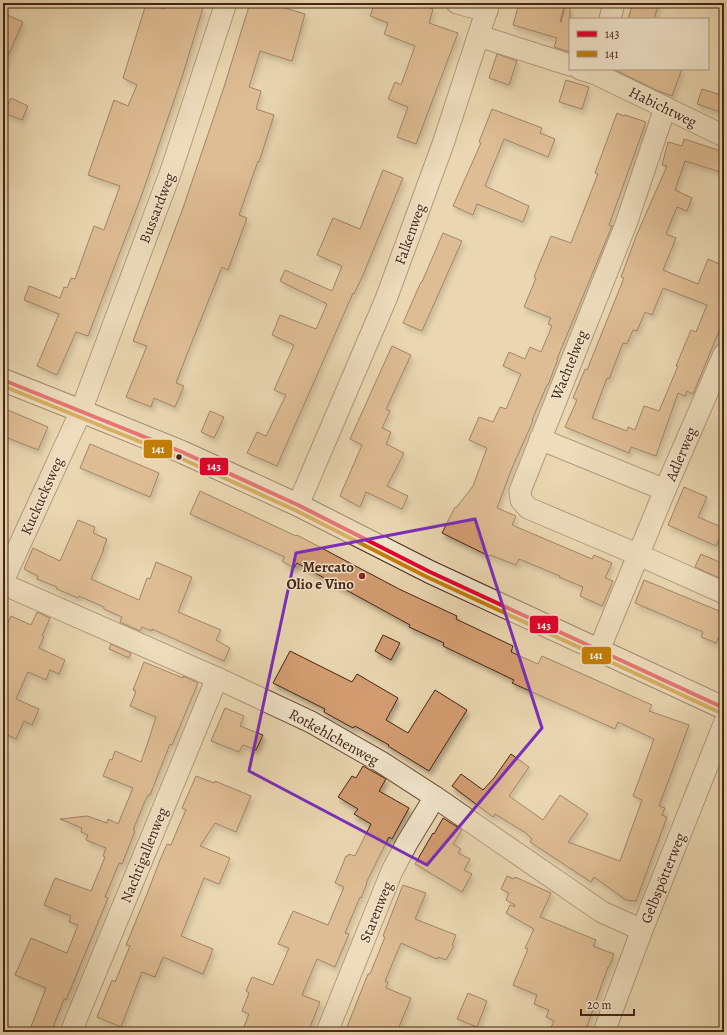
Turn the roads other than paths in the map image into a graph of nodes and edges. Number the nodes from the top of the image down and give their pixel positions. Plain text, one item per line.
1 (226, 3) edge
2 (457, 3) edge
3 (614, 3) edge
4 (488, 7) edge
5 (610, 18) edge
6 (479, 36) junction
7 (569, 66) edge
8 (592, 71) edge
9 (665, 108) junction
10 (724, 136) edge
11 (724, 354) edge
12 (3, 380) edge
13 (81, 411) junction
14 (540, 439) junction
15 (665, 490) junction
16 (298, 505) junction
17 (638, 555) junction
18 (3, 581) edge
19 (3, 584) edge
20 (724, 592) edge
21 (599, 650) junction
22 (217, 678) junction
23 (724, 708) edge
24 (724, 724) edge
25 (435, 797) junction
26 (642, 930) junction
27 (71, 1032) edge
28 (327, 1032) edge
29 (604, 1032) edge

1 - 13 street, Bussardweg
2 - 4 street
3 - 5 street
4 - 6 street, Falkenweg
6 - 7 street
6 - 16 street, Falkenweg
8 - 9 street, Habichtweg
9 - 10 street, Habichtweg
9 - 14 street, Wachtelweg
11 - 15 street, Adlerweg
12 - 13 street
13 - 16 street
13 - 18 street, Kuckucksweg
14 - 15 street
14 - 17 street, Wachtelweg
15 - 17 street, Adlerweg
16 - 21 street
17 - 20 street
17 - 21 street, Adlerweg
19 - 22 street, Rotkehlchenweg
21 - 23 street
22 - 25 street, Rotkehlchenweg
22 - 27 street, Nachtigallenweg
24 - 26 street, Gelbspötterweg
25 - 26 street, Rotkehlchenweg
25 - 28 street, Starenweg
26 - 29 street, Gelbspötterweg

